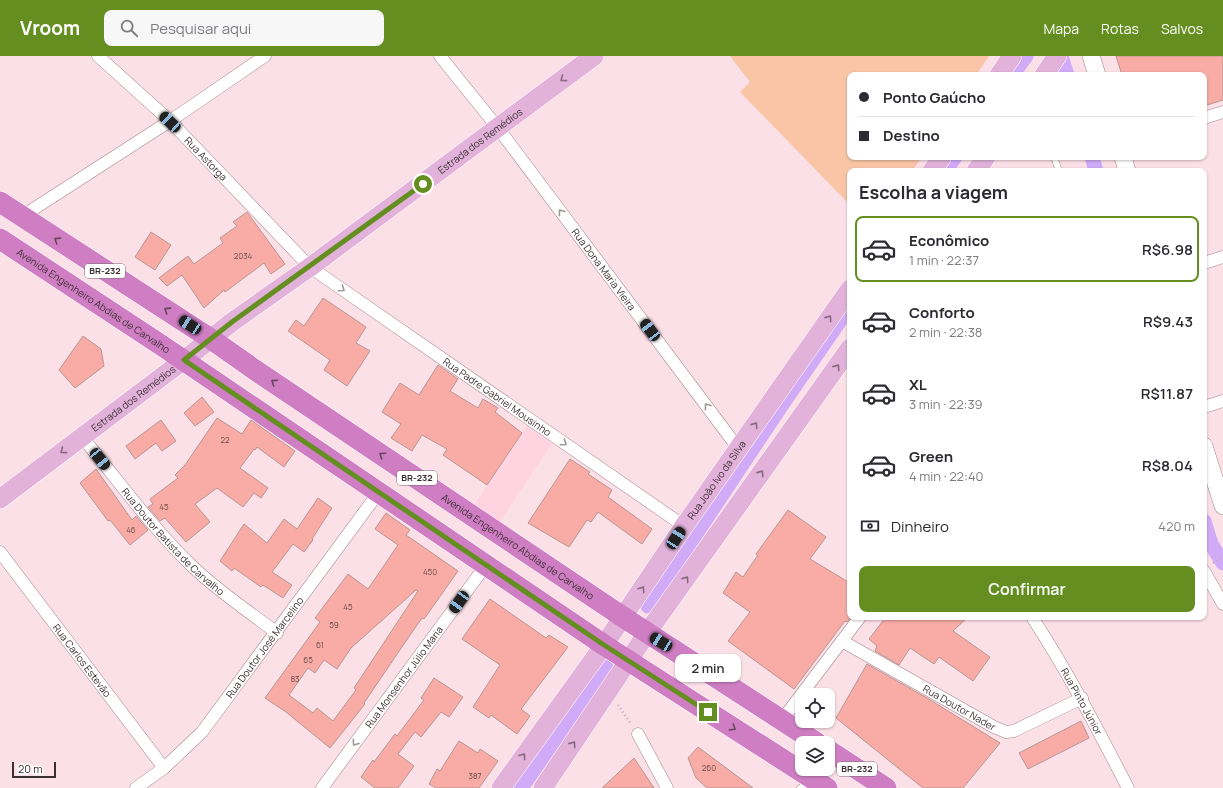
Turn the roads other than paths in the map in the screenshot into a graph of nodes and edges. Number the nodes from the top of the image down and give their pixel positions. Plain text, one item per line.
1 (98, 56) edge
2 (265, 56) edge
3 (440, 56) edge
4 (594, 56) edge
5 (1012, 56) edge
6 (1057, 56) edge
7 (1091, 56) edge
8 (1000, 72) edge
9 (1046, 72) edge
10 (1096, 72) edge
11 (1223, 112) edge
12 (1207, 117) edge
13 (170, 122) junction
14 (498, 128) junction
15 (0, 202) edge
16 (21, 216) junction
17 (0, 239) edge
18 (1223, 257) edge
19 (1207, 262) edge
20 (310, 266) junction
21 (847, 293) edge
22 (211, 338) junction
23 (847, 353) edge
24 (184, 360) junction
25 (1223, 401) edge
26 (1207, 406) edge
27 (82, 437) junction
28 (738, 448) junction
29 (1207, 455) edge
30 (379, 492) junction
31 (0, 499) edge
32 (1223, 506) edge
33 (684, 526) junction
34 (0, 552) edge
35 (486, 565) junction
36 (1207, 570) edge
37 (1223, 604) edge
38 (623, 617) junction
39 (858, 620) edge
40 (1034, 620) edge
41 (276, 633) junction
42 (647, 633) junction
43 (842, 641) junction
44 (604, 645) junction
45 (629, 661) junction
46 (1082, 698) junction
47 (782, 720) junction
48 (638, 734) road end
49 (806, 736) edge
50 (835, 755) edge
51 (164, 768) junction
52 (814, 785) edge
53 (136, 788) edge
54 (322, 788) edge
55 (501, 788) edge
56 (543, 788) edge
57 (667, 788) edge
58 (886, 788) edge
59 (1128, 788) edge

1 - 13 street, Rua Astorga
2 - 13 street
3 - 14 street, Rua Dona Maria Vieira
4 -> 14 main road, Estrada dos Remédios
5 - 8 main road
6 - 9 main road
7 - 10 street
11 - 12 street
13 - 16 street
13 - 20 street, Rua Astorga
14 - 20 main road, Estrada dos Remédios
28 -> 14 street, Rua Dona Maria Vieira
15 - 16 highway, Avenida Engenheiro Abdias de Carvalho / BR-232
22 -> 16 highway, Avenida Engenheiro Abdias de Carvalho / BR-232
17 - 24 highway, Avenida Engenheiro Abdias de Carvalho / BR-232
18 - 19 street
20 - 22 main road, Estrada dos Remédios
20 -> 33 street, Rua Padre Gabriel Mousinho
28 -> 21 main road, Rua João Ivo da Silva
22 - 24 main road, Estrada dos Remédios
38 -> 22 highway, Avenida Engenheiro Abdias de Carvalho / BR-232
42 -> 23 main road
24 - 27 main road, Estrada dos Remédios
24 - 30 highway, Avenida Engenheiro Abdias de Carvalho / BR-232
25 - 26 street
27 -> 31 main road, Estrada dos Remédios
27 - 41 street, Rua Doutor Batista de Carvalho
28 - 33 main road, Rua João Ivo da Silva
29 - 32 street
30 - 35 highway, Avenida Engenheiro Abdias de Carvalho / BR-232
30 - 41 street, Rua Doutor José Marcelino
38 -> 33 main road, Rua João Ivo da Silva
34 - 51 street, Rua Carlos Estevão
35 - 44 highway, Avenida Engenheiro Abdias de Carvalho / BR-232
35 -> 54 street, Rua Monsenhor Júlio Maria
36 - 37 street
38 - 42 highway, Avenida Engenheiro Abdias de Carvalho / BR-232
38 - 44 main road, Rua João Ivo da Silva
39 - 43 street
40 - 46 street, Rua Pinto Júnior
41 - 51 street, Rua Doutor José Marcelino
42 - 45 main road
42 - 47 highway, Avenida Engenheiro Abdias de Carvalho / BR-232
43 - 46 street, Rua Doutor Nader
43 - 47 street
44 - 45 highway, Avenida Engenheiro Abdias de Carvalho / BR-232
55 -> 44 main road, Rua João Ivo da Silva
45 -> 52 highway, Avenida Engenheiro Abdias de Carvalho / BR-232
56 -> 45 main road
46 - 59 street, Rua Pinto Júnior
47 - 49 highway, Avenida Engenheiro Abdias de Carvalho / BR-232
48 - 57 street
50 - 58 highway, BR-232
51 - 53 street, Rua Doutor José Marcelino

